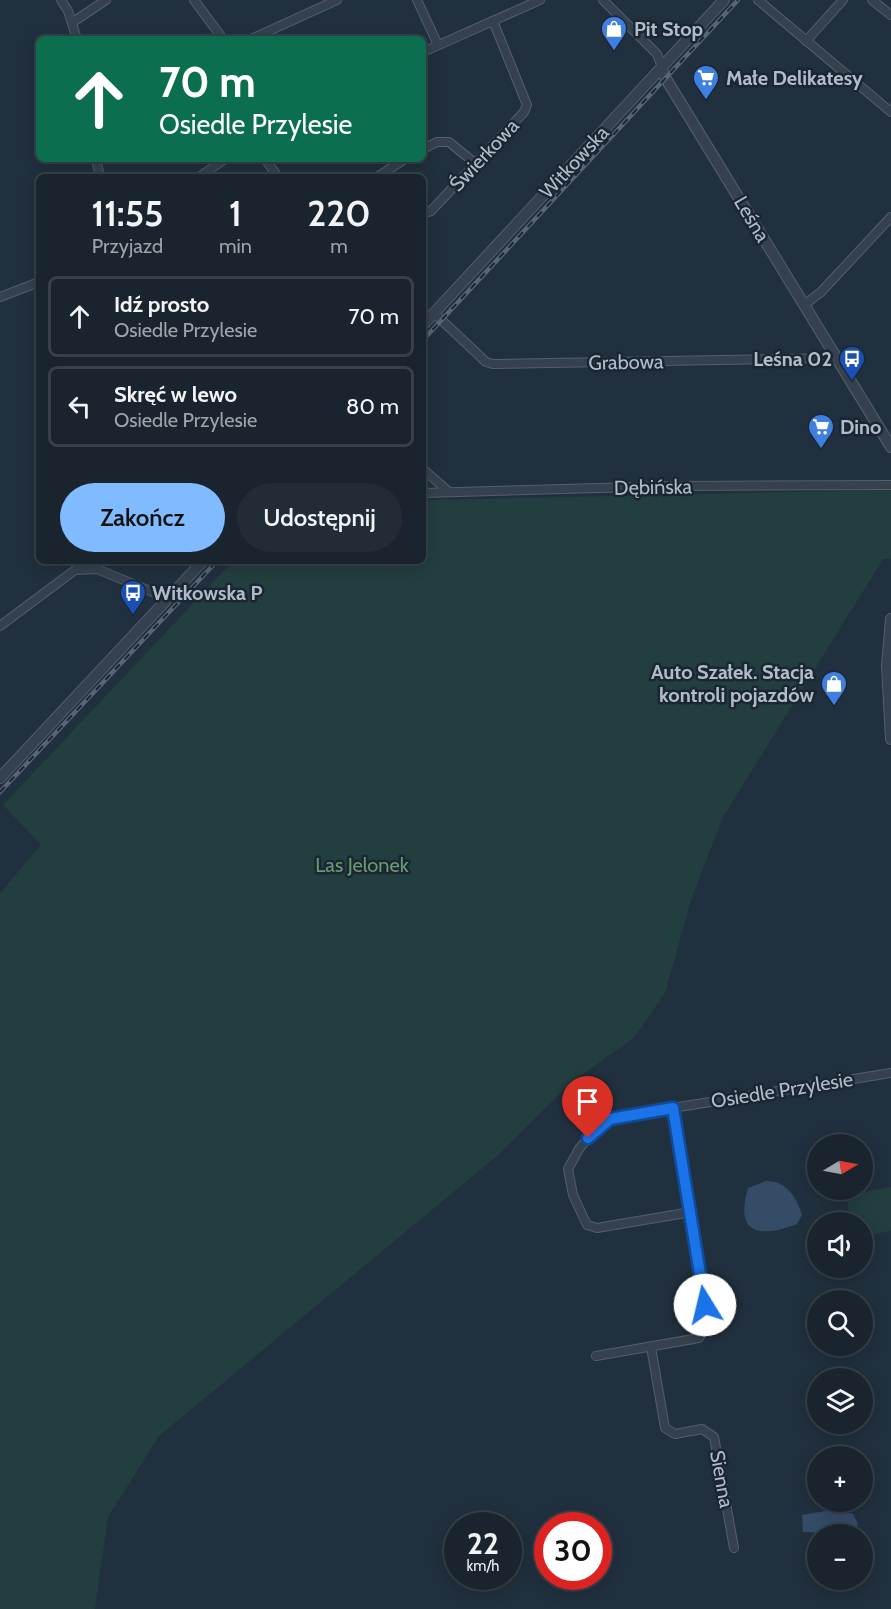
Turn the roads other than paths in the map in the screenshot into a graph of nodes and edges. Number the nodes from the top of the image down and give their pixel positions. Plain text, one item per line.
1 (61, 0) edge
2 (106, 0) edge
3 (194, 0) edge
4 (337, 0) edge
5 (417, 0) edge
6 (540, 0) edge
7 (603, 0) edge
8 (724, 0) edge
9 (758, 0) edge
10 (843, 0) edge
11 (872, 0) edge
12 (891, 15) edge
13 (493, 21) junction
14 (73, 22) junction
15 (76, 36) edge
16 (221, 36) edge
17 (258, 36) edge
18 (806, 41) junction
19 (438, 45) junction
20 (426, 51) edge
21 (662, 67) junction
22 (891, 112) edge
23 (426, 148) edge
24 (221, 162) edge
25 (400, 162) edge
26 (476, 165) junction
27 (203, 174) edge
28 (382, 174) edge
29 (426, 213) edge
30 (891, 218) edge
31 (36, 283) edge
32 (0, 297) edge
33 (804, 305) junction
34 (434, 313) junction
35 (426, 322) edge
36 (837, 358) junction
37 (891, 447) edge
38 (426, 472) edge
39 (891, 485) edge
40 (449, 492) junction
41 (426, 493) edge
42 (200, 564) edge
43 (176, 590) junction
44 (891, 619) edge
45 (0, 626) edge
46 (891, 739) edge
47 (0, 777) edge
48 (891, 1072) edge
49 (673, 1108) junction
50 (691, 1212) junction
51 (651, 1347) junction
52 (596, 1356) dead end
53 (734, 1548) dead end

1 - 14 street
2 - 14 street
3 - 16 street
4 - 17 street
5 - 19 street
6 - 13 street
7 - 21 street, Leśna
8 - 21 street, Witkowska
9 - 18 street
10 - 18 street
11 - 12 street
13 - 19 street
13 - 26 street, Świerkowa
14 - 15 street
18 - 22 street
19 - 20 street
21 - 33 street, Leśna
21 - 34 street, Witkowska
23 - 26 street
24 - 27 street
25 - 28 street
26 - 29 street, Świerkowa
30 - 33 street
31 - 32 street
33 - 36 street, Leśna
34 - 35 street, Witkowska
34 - 36 street, Grabowa
36 - 37 street, Leśna
38 - 40 street
39 - 40 street, Dębińska
40 - 41 street, Dębińska
42 - 43 street
43 - 45 street
43 - 47 street
44 - 46 street
48 - 49 street, Osiedle Przylesie
49 - 50 street
49 - 50 street, Osiedle Przylesie
50 - 51 street
51 - 52 street
51 - 53 street, Sienna

